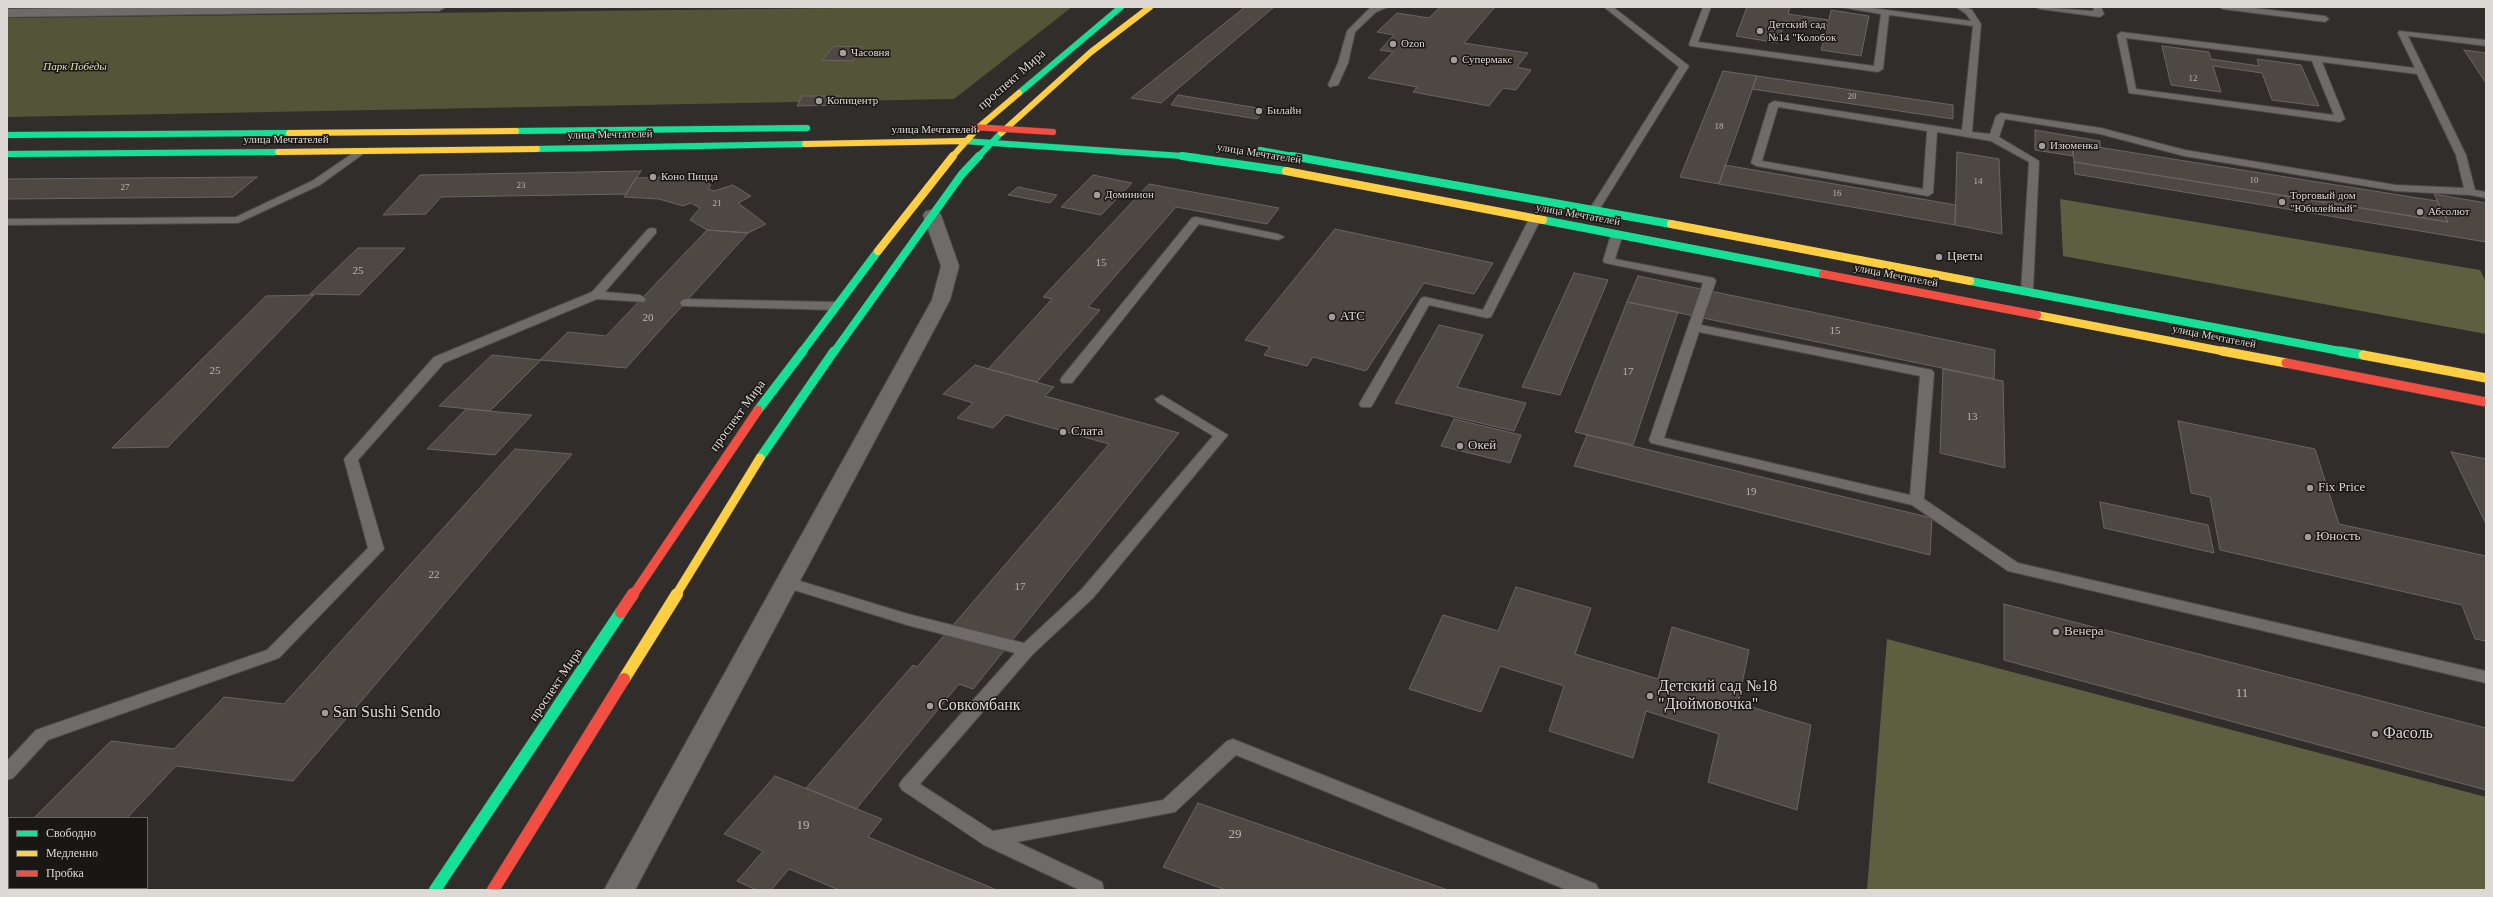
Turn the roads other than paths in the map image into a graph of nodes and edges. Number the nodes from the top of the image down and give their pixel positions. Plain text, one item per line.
1 (440, 7) edge
2 (1121, 7) edge
3 (1150, 7) edge
4 (1384, 7) edge
5 (1608, 7) edge
6 (1707, 7) edge
7 (1844, 7) edge
8 (1960, 7) edge
9 (2040, 7) edge
10 (2097, 7) edge
11 (2223, 7) edge
12 (333, 8) edge
13 (175, 9) edge
14 (1885, 12) junction
15 (7, 13) edge
16 (2325, 19) dead end
17 (1977, 24) junction
18 (2486, 43) edge
19 (2316, 59) junction
20 (2421, 72) junction
21 (1333, 85) dead end
22 (964, 127) dead end
23 (979, 127) junction
24 (820, 128) dead end
25 (1006, 128) junction
26 (1932, 129) junction
27 (1067, 133) dead end
28 (1967, 134) junction
29 (7, 135) edge
30 (1994, 138) junction
31 (963, 142) junction
32 (991, 142) junction
33 (1248, 149) dead end
34 (359, 152) junction
35 (7, 154) edge
36 (2470, 192) junction
37 (2486, 195) edge
38 (1594, 210) junction
39 (932, 215) junction
40 (1535, 219) junction
41 (7, 222) edge
42 (652, 231) dead end
43 (1617, 234) junction
44 (1278, 237) dead end
45 (2027, 291) junction
46 (596, 295) junction
47 (640, 299) dead end
48 (686, 303) dead end
49 (836, 306) junction
50 (1694, 326) junction
51 (2486, 378) edge
52 (1067, 380) dead end
53 (1162, 399) dead end
54 (2486, 402) edge
55 (1366, 404) dead end
56 (1917, 501) junction
57 (787, 582) junction
58 (1027, 650) junction
59 (2486, 677) edge
60 (7, 772) edge
61 (991, 839) junction
62 (435, 890) edge
63 (492, 890) edge
64 (619, 890) edge
65 (1094, 890) edge
66 (1589, 890) edge

1 - 12 street
2 - 23 street, проспект Мира
3 - 25 street
4 - 21 lane
5 - 38 lane
6 - 14 lane
7 - 14 lane
8 - 17 lane
9 - 10 lane
11 - 16 lane
12 - 13 street
13 - 15 street
14 - 17 lane
17 - 28 lane
18 - 20 lane
19 - 19 lane
19 - 20 lane
20 - 36 lane
22 - 23 street, улица Мечтателей
23 - 25 street, улица Мечтателей
23 - 31 street, проспект Мира
24 - 29 street, улица Мечтателей
25 - 27 street, улица Мечтателей
25 - 32 street
26 - 26 lane
26 - 28 lane
28 - 30 lane
30 - 36 lane
30 - 45 lane
31 - 32 street, улица Мечтателей
31 - 34 street, улица Мечтателей
31 - 49 street, проспект Мира
32 - 39 street
32 - 40 street, улица Мечтателей
33 - 38 street, улица Мечтателей
34 - 35 street, улица Мечтателей
34 - 41 lane
36 - 37 lane
38 - 45 street, улица Мечтателей
39 - 57 street
39 - 63 street
40 - 43 street, улица Мечтателей
40 - 55 lane
42 - 46 lane
43 - 50 lane
43 - 54 street, улица Мечтателей
44 - 52 lane
45 - 51 street, улица Мечтателей
46 - 47 lane
46 - 60 lane
48 - 49 lane
49 - 62 street, проспект Мира
50 - 56 lane
50 - 56 lane
53 - 58 lane
56 - 59 lane
57 - 58 lane
57 - 64 street
58 - 61 lane
61 - 65 lane
61 - 66 lane

